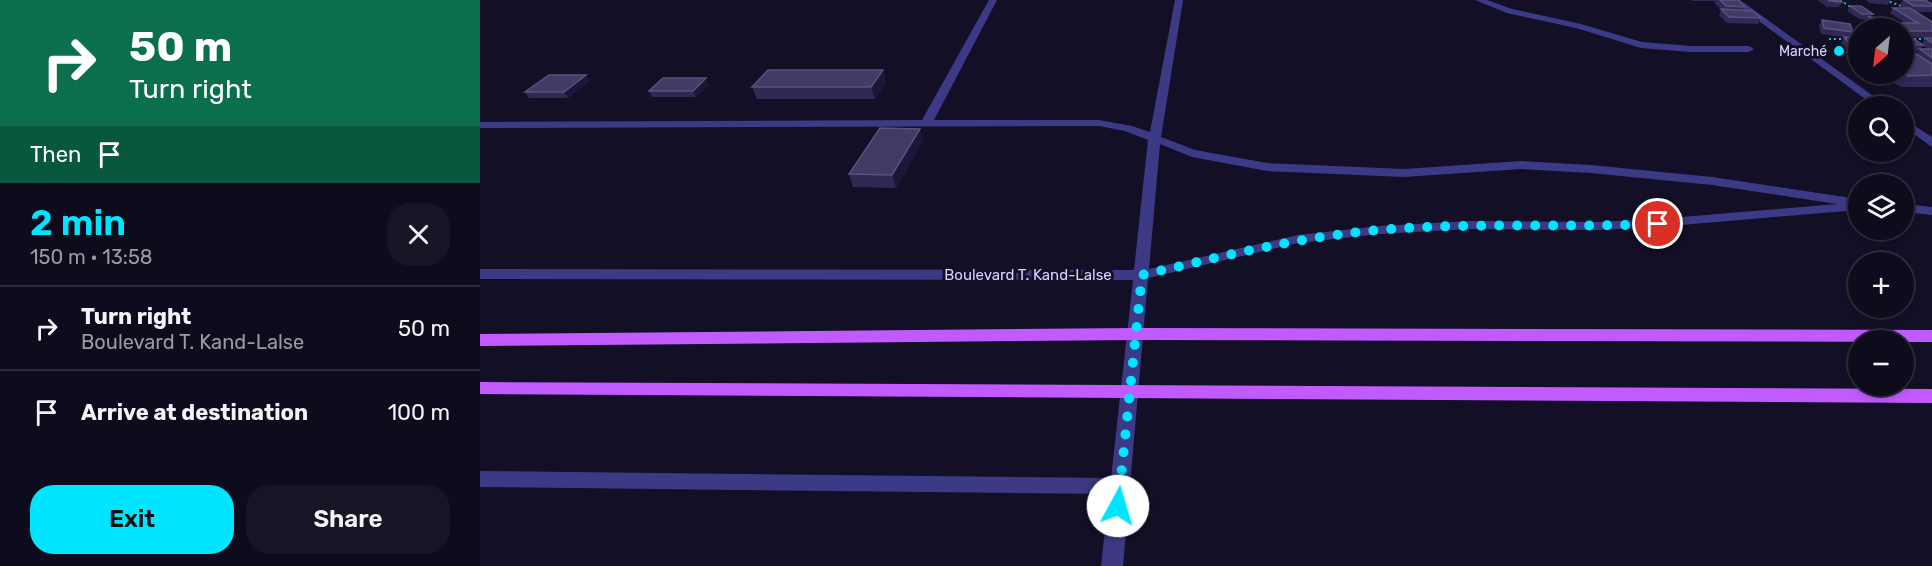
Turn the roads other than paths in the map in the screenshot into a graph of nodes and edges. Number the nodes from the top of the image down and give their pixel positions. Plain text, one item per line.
1 (993, 0) edge
2 (1179, 0) edge
3 (1479, 0) edge
4 (1734, 0) edge
5 (1749, 49) dead end
6 (1867, 96) edge
7 (926, 124) junction
8 (480, 125) edge
9 (1914, 130) edge
10 (1154, 140) junction
11 (1932, 143) edge
12 (1848, 203) edge
13 (1848, 206) edge
14 (1914, 209) edge
15 (1932, 211) edge
16 (480, 274) edge
17 (1142, 275) junction
18 (1136, 334) junction
19 (1932, 336) edge
20 (480, 340) edge
21 (480, 388) edge
22 (1129, 393) junction
23 (1932, 396) edge
24 (480, 479) edge
25 (1120, 486) junction
26 (1112, 566) edge

1 - 7 street
2 - 10 street
3 - 5 street
4 - 6 street
7 - 8 street
7 - 10 street
9 - 11 street
10 - 12 street
10 - 17 street
13 - 17 street, Boulevard T. Kand-Lalse
14 - 15 street
16 - 17 street, Boulevard T. Kand-Lalse
17 - 18 street
18 - 19 main road
18 - 20 main road
18 - 22 street
21 - 22 main road
22 - 23 main road
22 - 25 street
24 - 25 street
25 - 26 street

